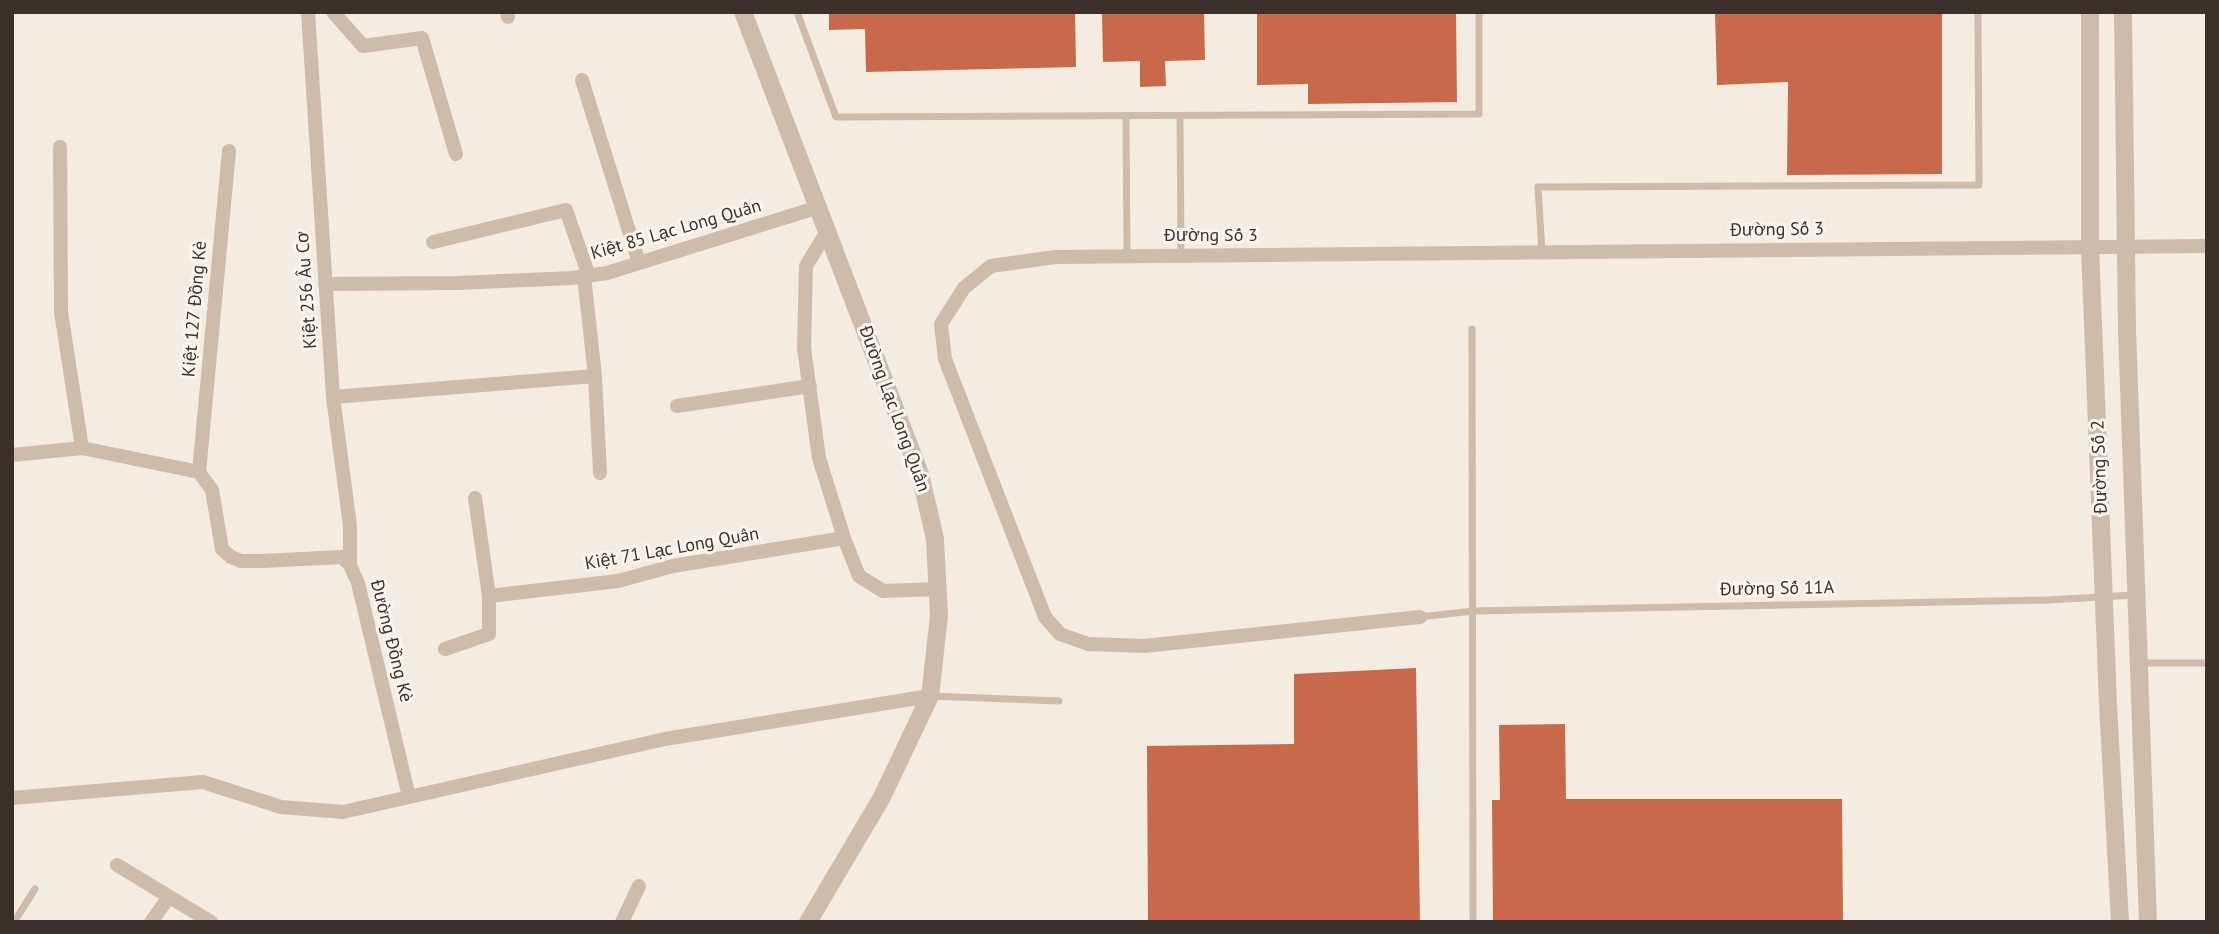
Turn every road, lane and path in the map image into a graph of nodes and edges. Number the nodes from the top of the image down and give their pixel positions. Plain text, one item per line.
1 (308, 12) edge
2 (333, 12) edge
3 (743, 12) edge
4 (797, 12) edge
5 (1479, 12) edge
6 (1978, 12) edge
7 (2090, 12) edge
8 (2123, 12) edge
9 (582, 80) dead end
10 (1126, 116) junction
11 (1180, 116) junction
12 (60, 147) dead end
13 (229, 151) dead end
14 (456, 154) dead end
15 (819, 207) junction
16 (828, 230) junction
17 (433, 242) dead end
18 (2125, 246) junction
19 (2207, 246) edge
20 (2090, 247) junction
21 (1542, 252) junction
22 (1127, 256) junction
23 (1181, 256) junction
24 (639, 263) junction
25 (587, 276) junction
26 (326, 284) junction
27 (1472, 329) dead end
28 (595, 376) junction
29 (810, 386) junction
30 (333, 397) junction
31 (677, 406) dead end
32 (82, 448) junction
33 (12, 455) edge
34 (199, 472) junction
35 (600, 473) dead end
36 (475, 498) dead end
37 (844, 538) junction
38 (350, 565) junction
39 (937, 589) junction
40 (2135, 595) junction
41 (489, 596) junction
42 (2105, 597) junction
43 (1473, 611) junction
44 (1420, 617) joint
45 (445, 649) dead end
46 (2137, 663) junction
47 (2207, 663) edge
48 (930, 696) junction
49 (1059, 701) dead end
50 (409, 797) junction
51 (12, 798) edge
52 (117, 865) dead end
53 (639, 886) dead end
54 (35, 889) dead end
55 (169, 897) junction
56 (14, 922) edge
57 (151, 922) edge
58 (211, 922) edge
59 (622, 922) edge
60 (808, 922) edge
61 (1474, 922) edge
62 (2120, 922) edge
63 (2148, 922) edge

1 - 26 street, Kiệt 256 Âu Cơ
2 - 14 street
3 - 15 street, Đường Lạc Long Quân
4 - 10 lane
5 - 11 lane
6 - 21 lane
7 - 20 street, Đường Số 2
8 - 18 street, Đường Số 2
9 - 24 street
10 - 11 lane
10 - 22 lane
11 - 23 lane
12 - 32 street
13 - 34 street, Kiệt 127 Đồng Kè
15 - 16 street, Đường Lạc Long Quân
15 - 24 street, Kiệt 85 Lạc Long Quân
16 - 29 street
16 - 39 street, Đường Lạc Long Quân
17 - 25 street
18 - 19 street, Đường Số 3
18 - 20 street, Đường Số 3
18 - 40 street, Đường Số 2
20 - 21 street, Đường Số 3
20 - 42 street, Đường Số 2
21 - 23 street, Đường Số 3
22 - 23 street, Đường Số 3
22 - 44 street, Đường Số 3
24 - 25 street, Kiệt 85 Lạc Long Quân
25 - 26 street, Kiệt 85 Lạc Long Quân
25 - 28 street
26 - 30 street, Kiệt 256 Âu Cơ
27 - 43 lane
28 - 30 street
28 - 35 street
29 - 31 street
29 - 37 street
30 - 38 street, Kiệt 256 Âu Cơ
32 - 33 street
32 - 34 street
34 - 38 street, Đường Đồng Kè
36 - 41 street
37 - 39 street
37 - 41 street, Kiệt 71 Lạc Long Quân
38 - 50 street, Đường Đồng Kè
39 - 48 street, Đường Lạc Long Quân
40 - 42 lane, Đường Số 11A
40 - 46 street, Đường Số 2
41 - 45 street
42 - 43 lane, Đường Số 11A
42 - 62 street, Đường Số 2
43 - 44 lane, Đường Số 11A
43 - 61 lane
46 - 47 lane
46 - 63 street, Đường Số 2
48 - 49 lane
48 - 50 street
48 - 60 street, Đường Lạc Long Quân
50 - 51 street
52 - 55 street
53 - 59 street
54 - 56 lane
55 - 57 street
55 - 58 street

